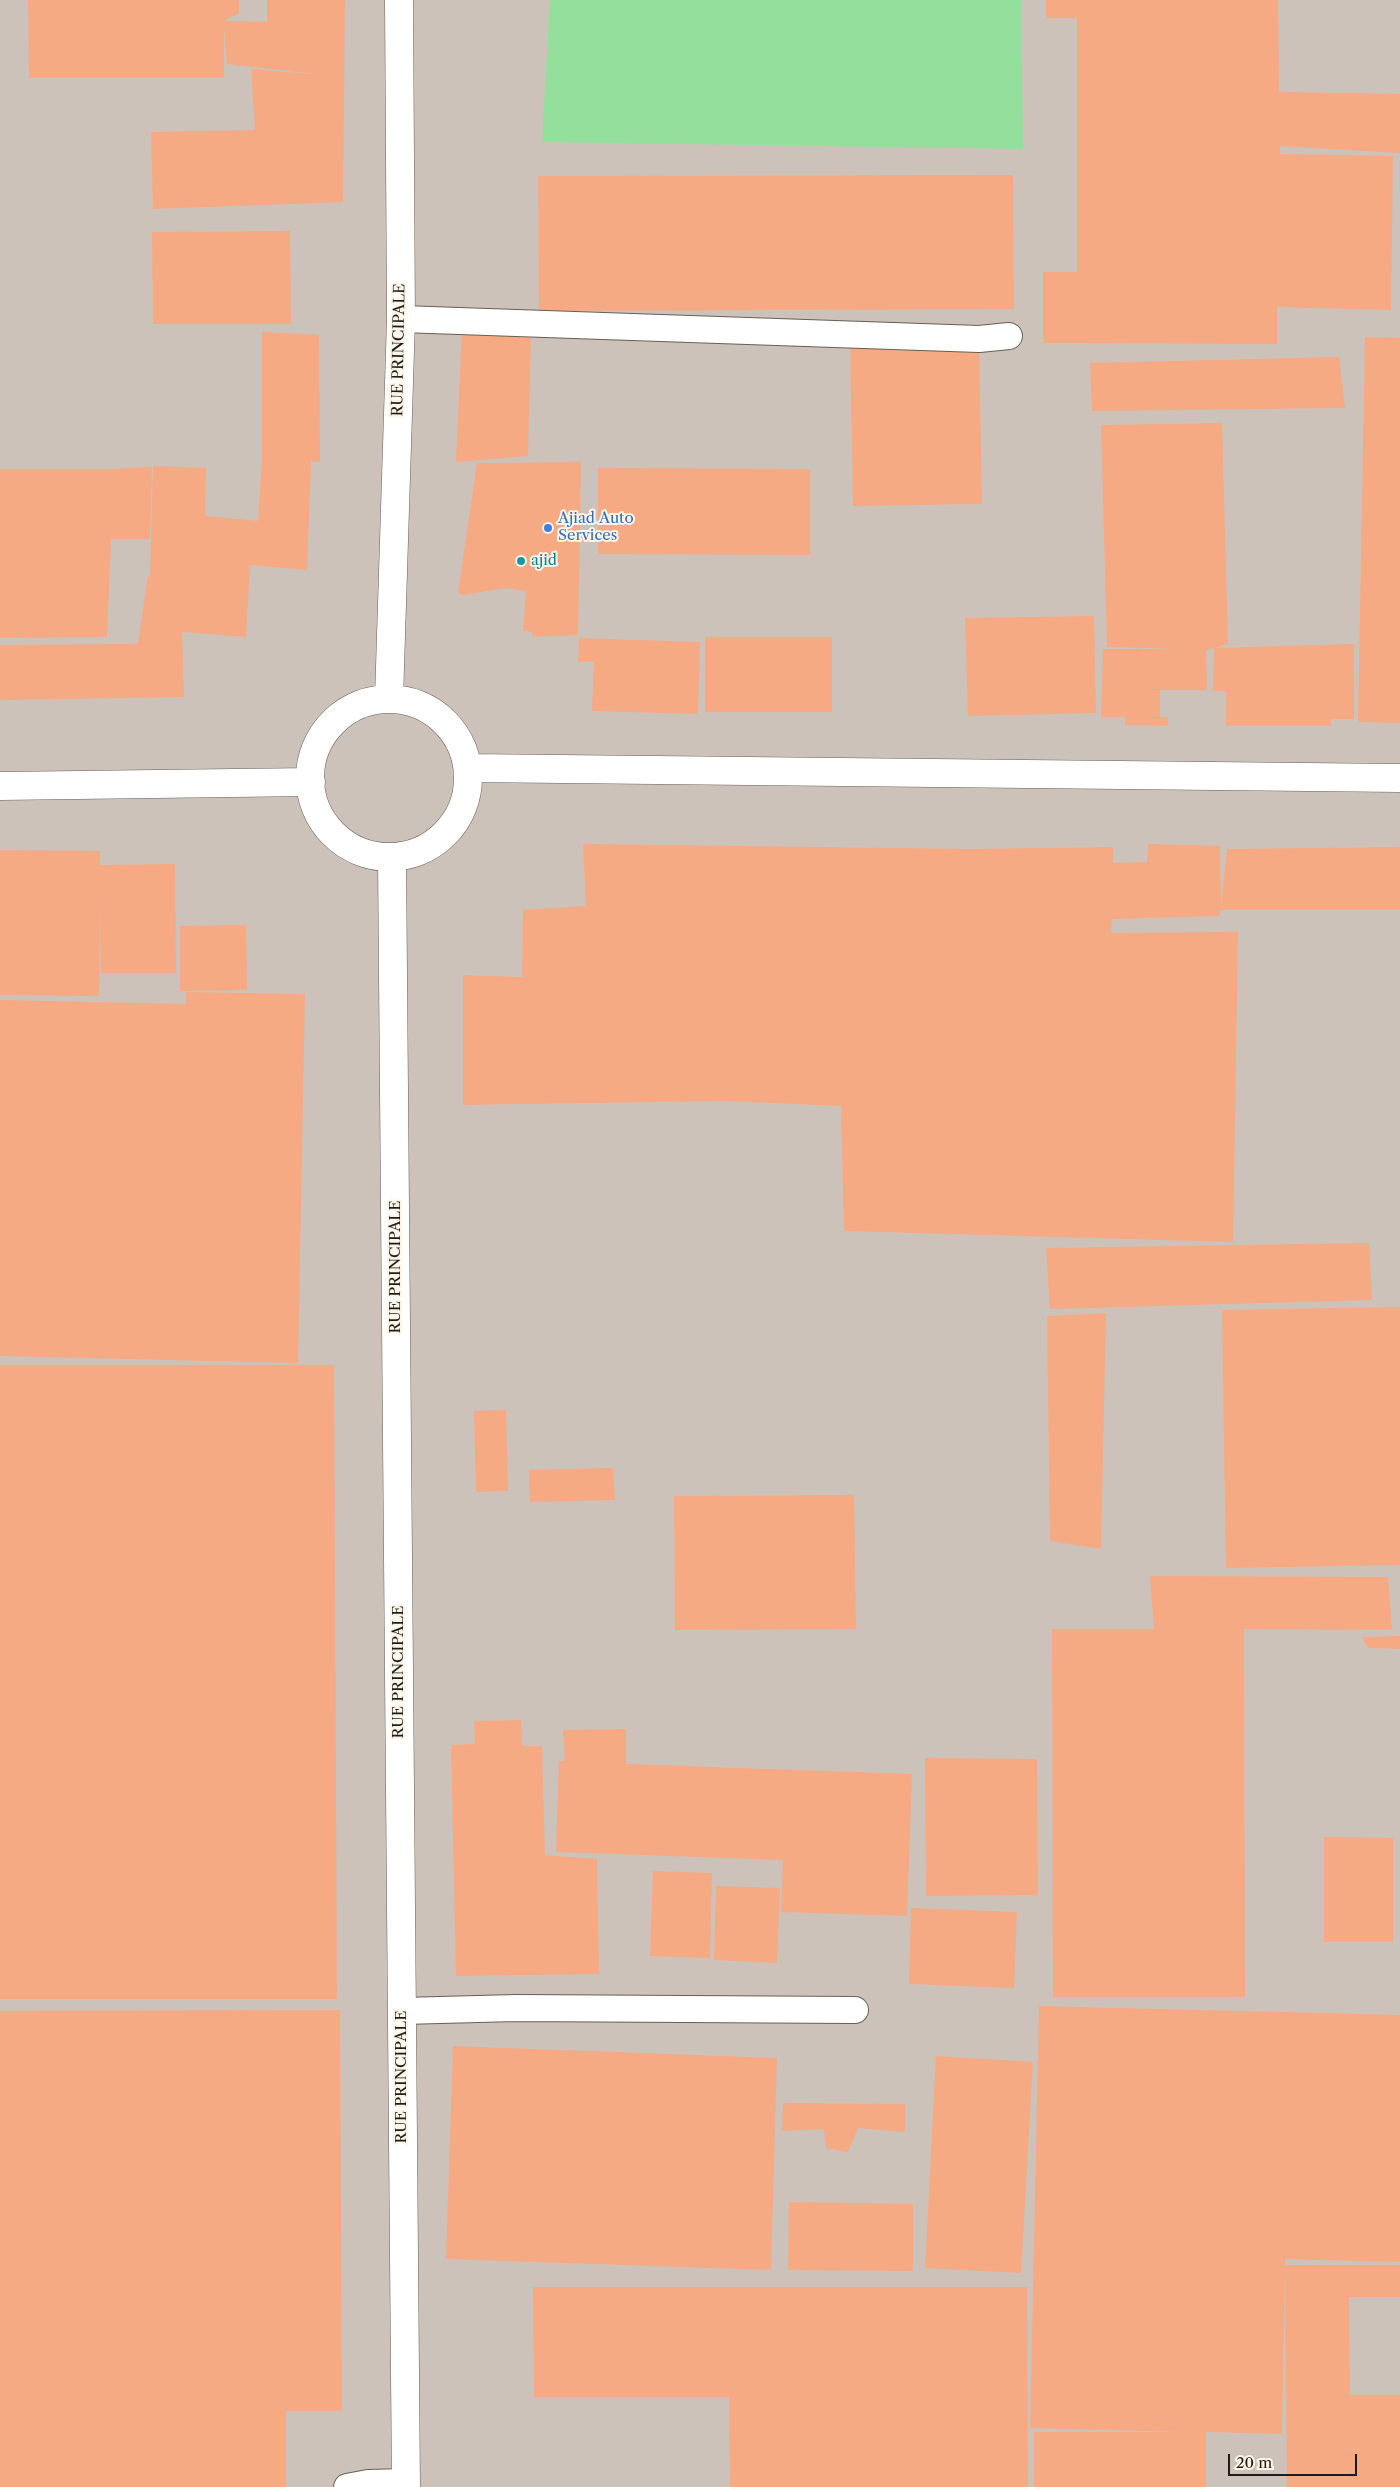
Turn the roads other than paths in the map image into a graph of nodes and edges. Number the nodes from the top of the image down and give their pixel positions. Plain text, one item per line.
1 (399, 0) edge
2 (400, 319) junction
3 (1009, 336) dead end
4 (389, 699) junction
5 (468, 768) junction
6 (1400, 778) edge
7 (311, 782) junction
8 (0, 786) edge
9 (392, 858) junction
10 (855, 2010) dead end
11 (402, 2011) junction
12 (406, 2484) edge
13 (347, 2487) edge

1 - 2 street, RUE PRINCIPALE
2 - 3 lane
2 - 4 street, RUE PRINCIPALE
4 - 5 street
4 - 7 street
5 - 6 street
5 - 9 street
7 - 8 street
7 - 9 street
9 - 11 street, RUE PRINCIPALE
10 - 11 lane
11 - 12 street, RUE PRINCIPALE
12 - 13 lane

